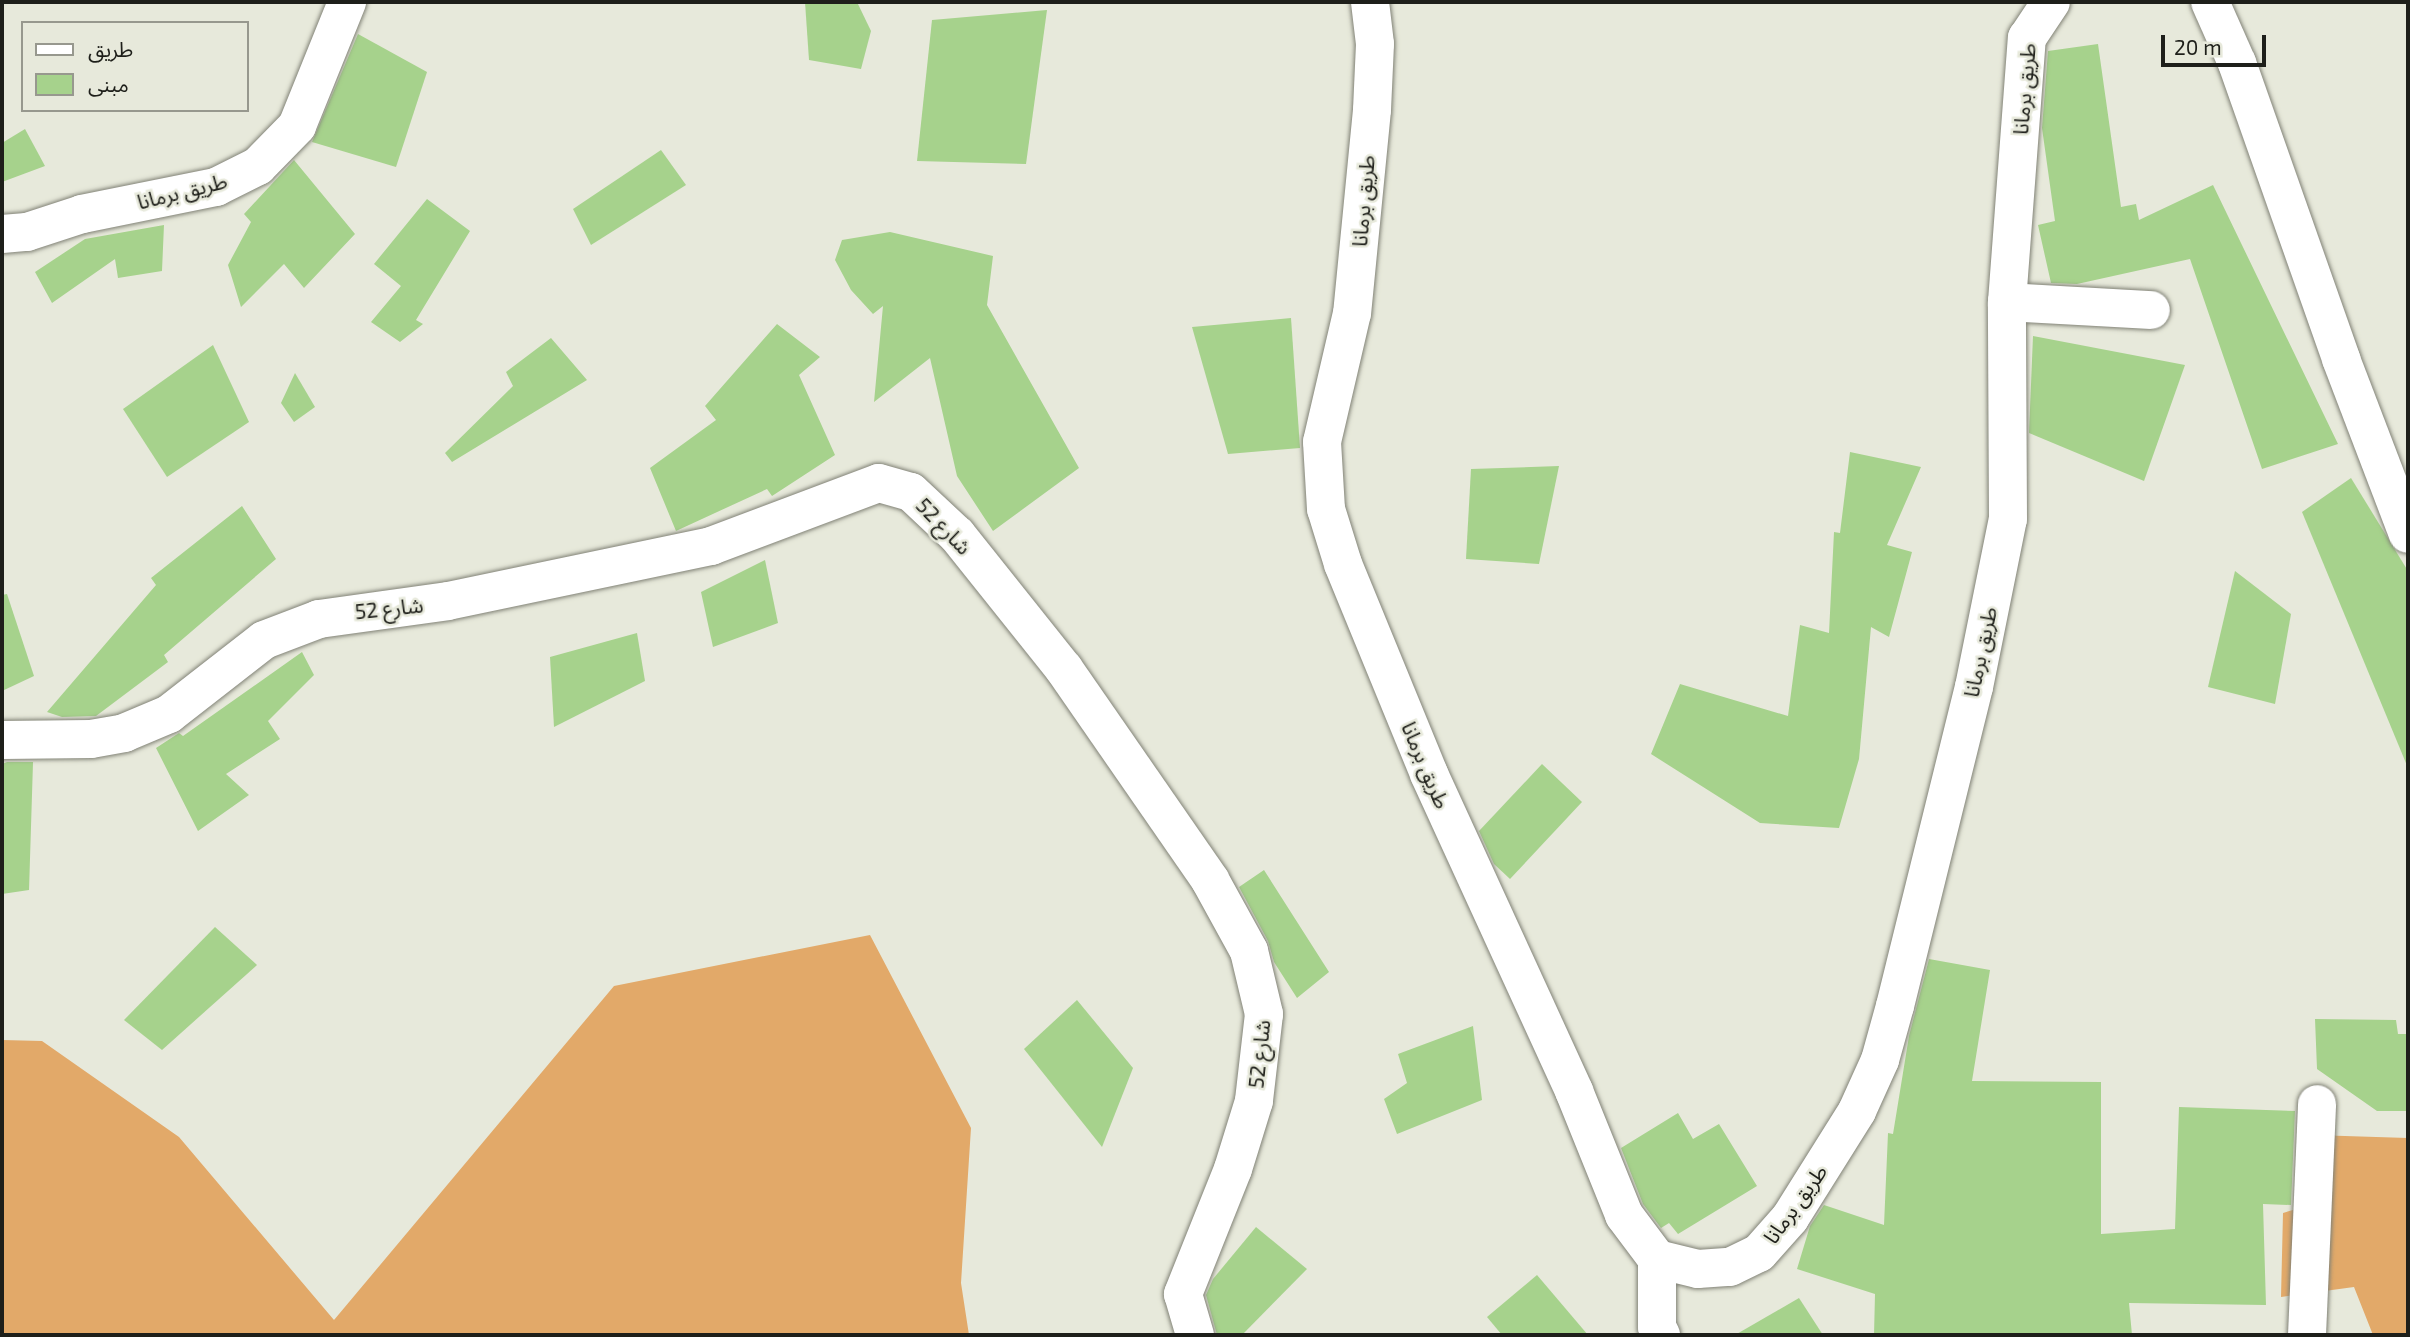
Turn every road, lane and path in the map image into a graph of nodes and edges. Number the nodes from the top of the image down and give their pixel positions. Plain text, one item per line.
1 (347, 2) edge
2 (1370, 2) edge
3 (2051, 2) edge
4 (2210, 2) edge
5 (10, 237) edge
6 (2007, 302) junction
7 (2151, 310) dead end
8 (2395, 479) edge
9 (2408, 534) edge
10 (2, 740) edge
11 (2317, 1104) dead end
12 (1657, 1259) junction
13 (1195, 1335) edge
14 (1661, 1335) edge
15 (2307, 1335) edge

1 - 5 street, طريق برمانا
2 - 12 street, طريق برمانا
3 - 6 street, طريق برمانا
4 - 8 street
6 - 7 street
6 - 12 street, طريق برمانا
8 - 9 street
10 - 13 street, شارع 52
11 - 15 street
12 - 14 street

